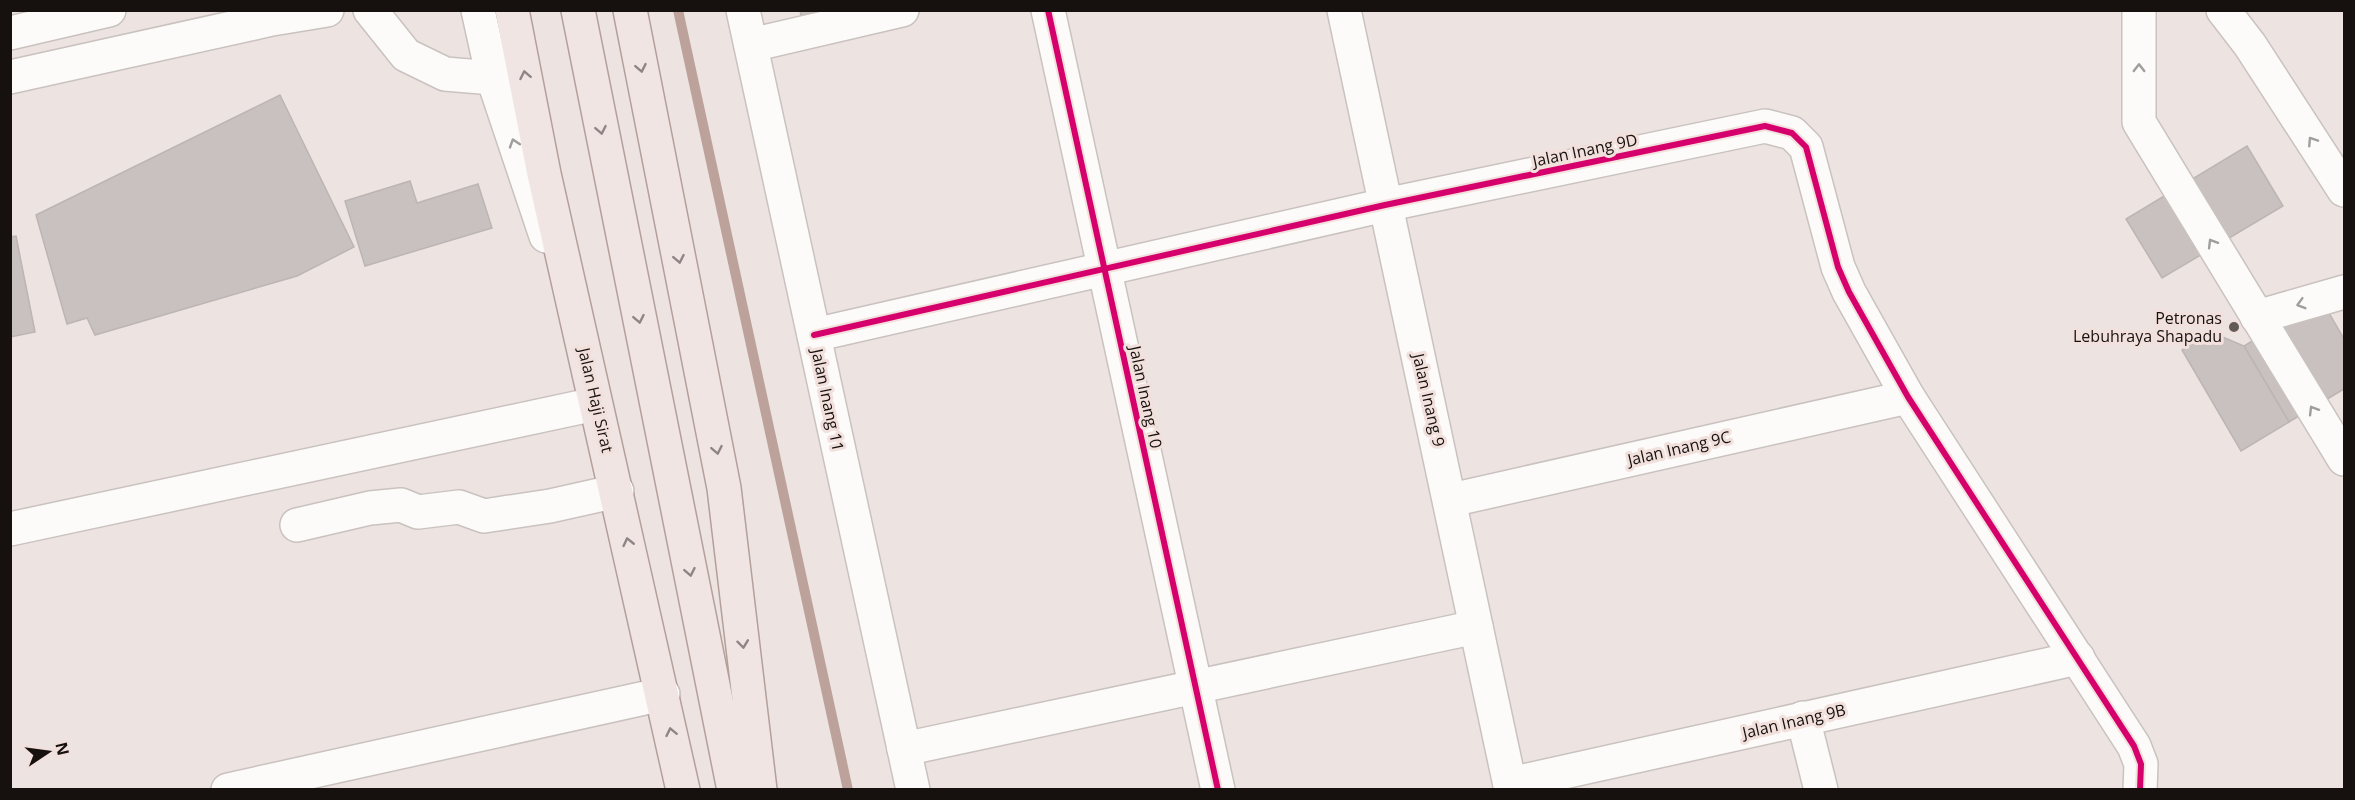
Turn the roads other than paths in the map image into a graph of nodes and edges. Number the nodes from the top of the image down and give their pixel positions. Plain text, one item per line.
1 (109, 10) edge
2 (327, 10) edge
3 (370, 10) edge
4 (478, 10) edge
5 (512, 10) edge
6 (578, 10) edge
7 (630, 10) edge
8 (743, 10) edge
9 (902, 10) edge
10 (1048, 10) edge
11 (1344, 10) edge
12 (2139, 10) edge
13 (2223, 10) edge
14 (10, 33) edge
15 (751, 45) junction
16 (10, 77) edge
17 (493, 78) junction
18 (2344, 190) edge
19 (1384, 205) junction
20 (1104, 268) junction
21 (2344, 292) edge
22 (2257, 316) junction
23 (814, 335) junction
24 (586, 358) junction
25 (1908, 396) junction
26 (595, 404) junction
27 (2344, 459) edge
28 (617, 491) junction
29 (1451, 500) junction
30 (297, 525) dead end
31 (10, 529) edge
32 (1476, 627) junction
33 (2078, 658) junction
34 (1196, 687) junction
35 (663, 694) junction
36 (1803, 718) junction
37 (904, 749) junction
38 (1511, 787) edge
39 (228, 789) edge
40 (683, 789) edge
41 (734, 789) edge
42 (760, 789) edge
43 (913, 789) edge
44 (1218, 789) edge
45 (1821, 789) edge
46 (2140, 789) edge

1 - 14 street
2 - 16 street
3 - 17 street
4 - 17 street
24 -> 5 main road, Jalan Haji Sirat
6 -> 41 main road
7 -> 42 main road
8 - 15 street, Jalan Inang 11
9 - 15 street
10 - 20 street, Jalan Inang 10
11 - 19 street, Jalan Inang 9
22 -> 12 street
18 -> 13 street
15 - 23 street, Jalan Inang 11
24 -> 17 street
19 - 20 street, Jalan Inang 9D
19 - 25 street, Jalan Inang 9D
19 - 29 street, Jalan Inang 9
20 - 23 street, Jalan Inang 9D
20 - 34 street, Jalan Inang 10
21 -> 22 street
27 -> 22 street
23 - 37 street, Jalan Inang 11
24 - 26 main road, Jalan Haji Sirat
25 - 29 street, Jalan Inang 9C
25 - 33 street
26 - 28 main road, Jalan Haji Sirat
26 - 31 street
28 - 30 street
35 -> 28 main road, Jalan Haji Sirat
29 - 32 street, Jalan Inang 9
32 - 34 street
32 - 38 street, Jalan Inang 9
33 - 36 street, Jalan Inang 9B
33 - 46 street
34 - 37 street
34 - 44 street, Jalan Inang 10
35 - 39 street
40 -> 35 main road, Jalan Haji Sirat
36 - 38 street, Jalan Inang 9B
36 - 45 street
37 - 43 street, Jalan Inang 11

